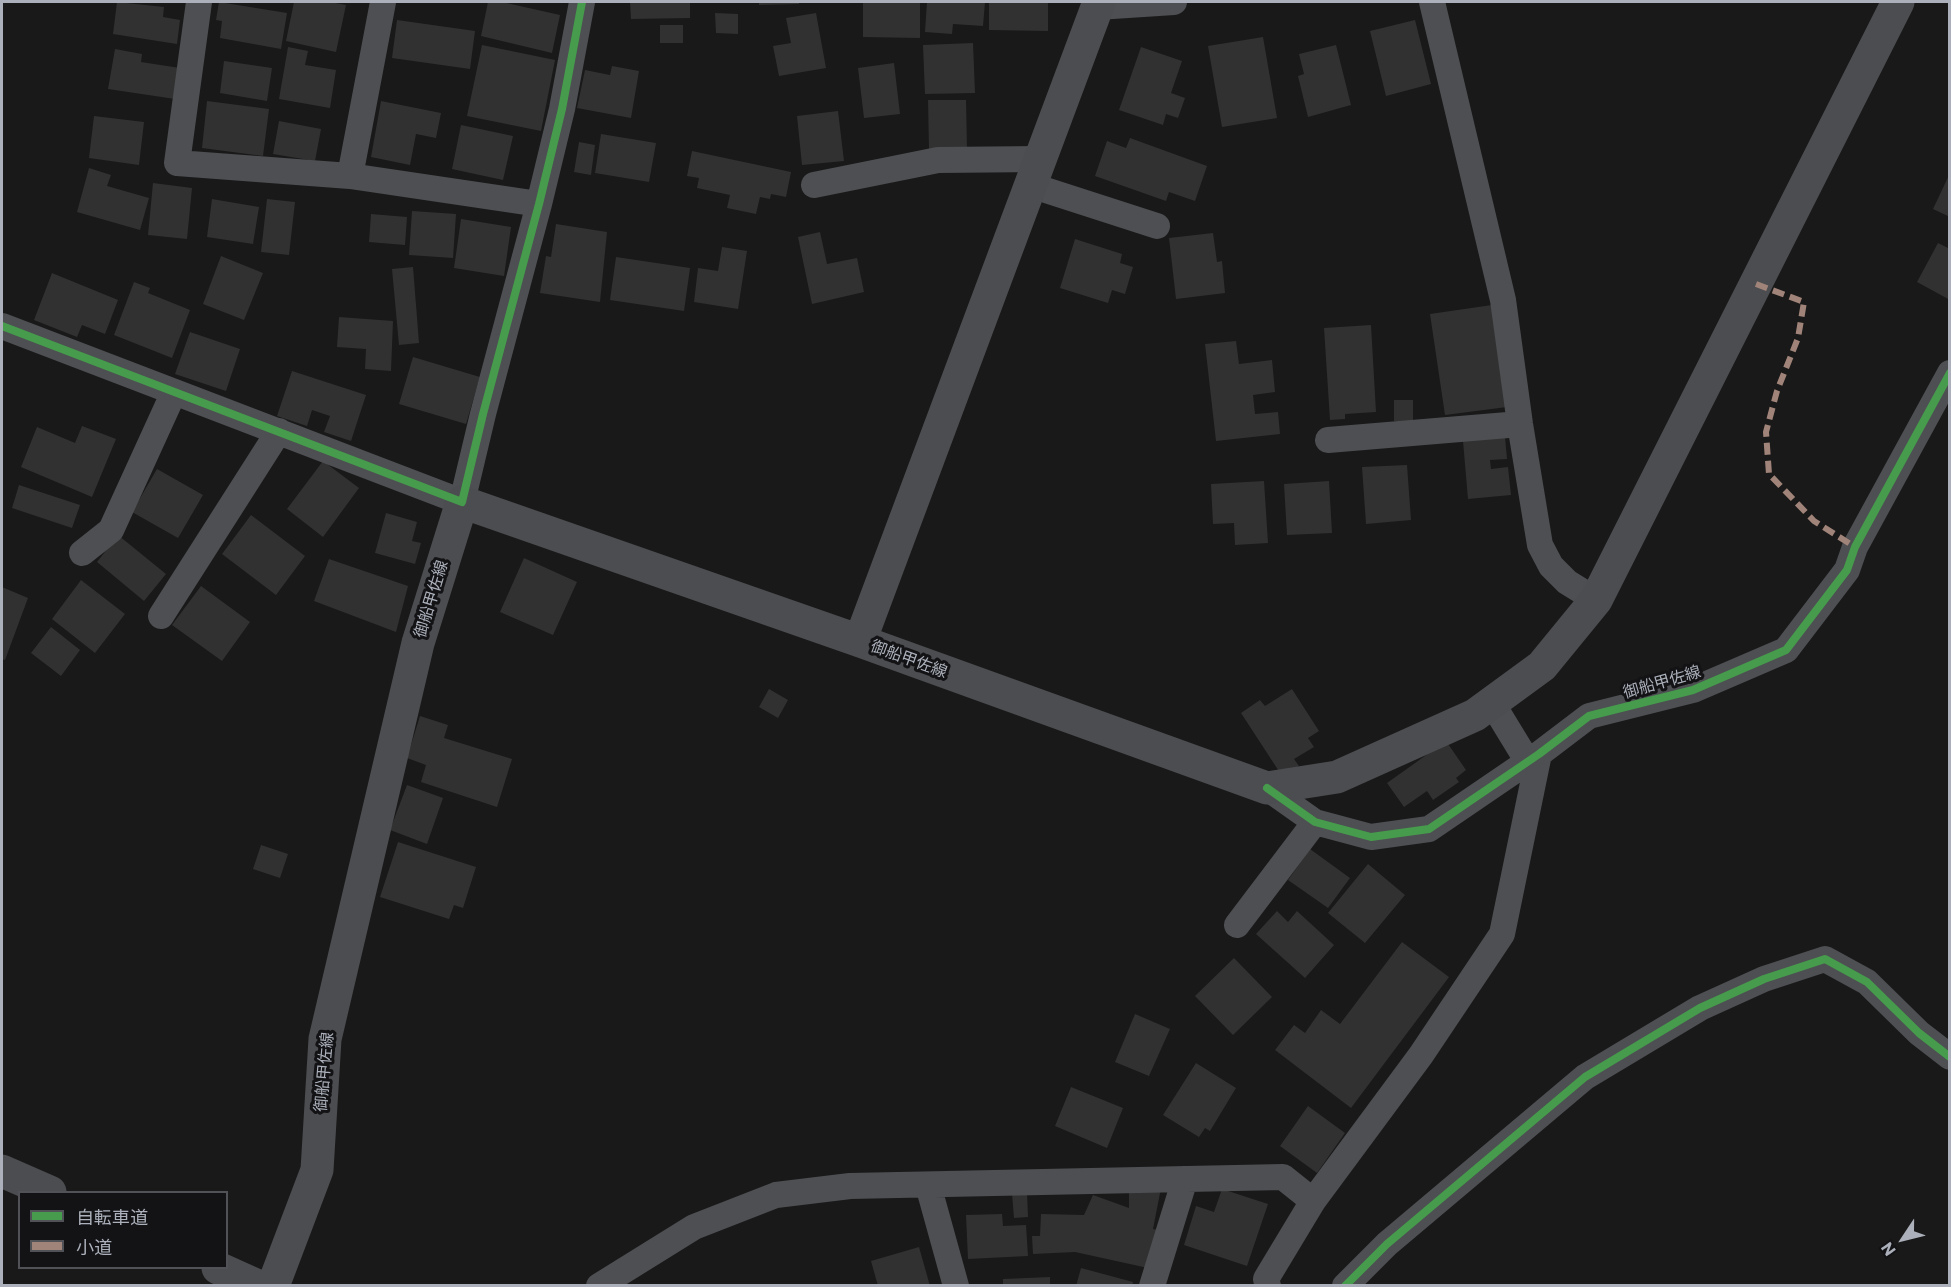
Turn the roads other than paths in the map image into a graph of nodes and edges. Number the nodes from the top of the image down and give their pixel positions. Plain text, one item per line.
1 (199, 2) edge
2 (383, 2) edge
3 (582, 2) edge
4 (1174, 2) edge
5 (1432, 2) edge
6 (1898, 2) edge
7 (1098, 4) edge
8 (1035, 172) junction
9 (350, 176) junction
10 (814, 185) dead end
11 (539, 204) junction
12 (1157, 226) dead end
13 (2, 327) edge
14 (1950, 373) edge
15 (174, 392) junction
16 (1520, 424) junction
17 (279, 431) junction
18 (1328, 441) dead end
19 (462, 501) junction
20 (82, 553) dead end
21 (1596, 600) junction
22 (161, 615) dead end
23 (860, 641) junction
24 (1492, 703) junction
25 (1534, 758) junction
26 (1267, 788) junction
27 (1315, 822) junction
28 (1237, 925) dead end
29 (1950, 1057) edge
30 (2, 1171) edge
31 (1185, 1179) junction
32 (928, 1185) junction
33 (48, 1191) edge
34 (1313, 1201) junction
35 (220, 1269) edge
36 (258, 1286) edge
37 (273, 1286) edge
38 (599, 1286) edge
39 (956, 1286) edge
40 (1152, 1286) edge
41 (1268, 1286) edge
42 (1345, 1286) edge

1 - 9 street
2 - 9 street
3 - 11 street
4 - 7 street
5 - 16 street
6 - 21 main road
7 - 8 main road
8 - 10 street
8 - 12 street
8 - 23 main road
9 - 11 street
11 - 19 street
13 - 15 street
14 - 25 street, 御船甲佐線
15 - 17 street
15 - 20 street
16 - 18 street
16 - 21 street
17 - 19 street
17 - 22 street
19 - 23 main road, 御船甲佐線
19 - 37 main road, 御船甲佐線
21 - 24 main road
23 - 26 main road, 御船甲佐線
24 - 25 street
24 - 26 main road
25 - 27 street, 御船甲佐線
25 - 34 street
26 - 27 street, 御船甲佐線
27 - 28 street
29 - 42 street
30 - 33 main road
31 - 32 street
31 - 34 street
31 - 40 street
32 - 38 street
32 - 39 street
34 - 41 street
35 - 36 main road

